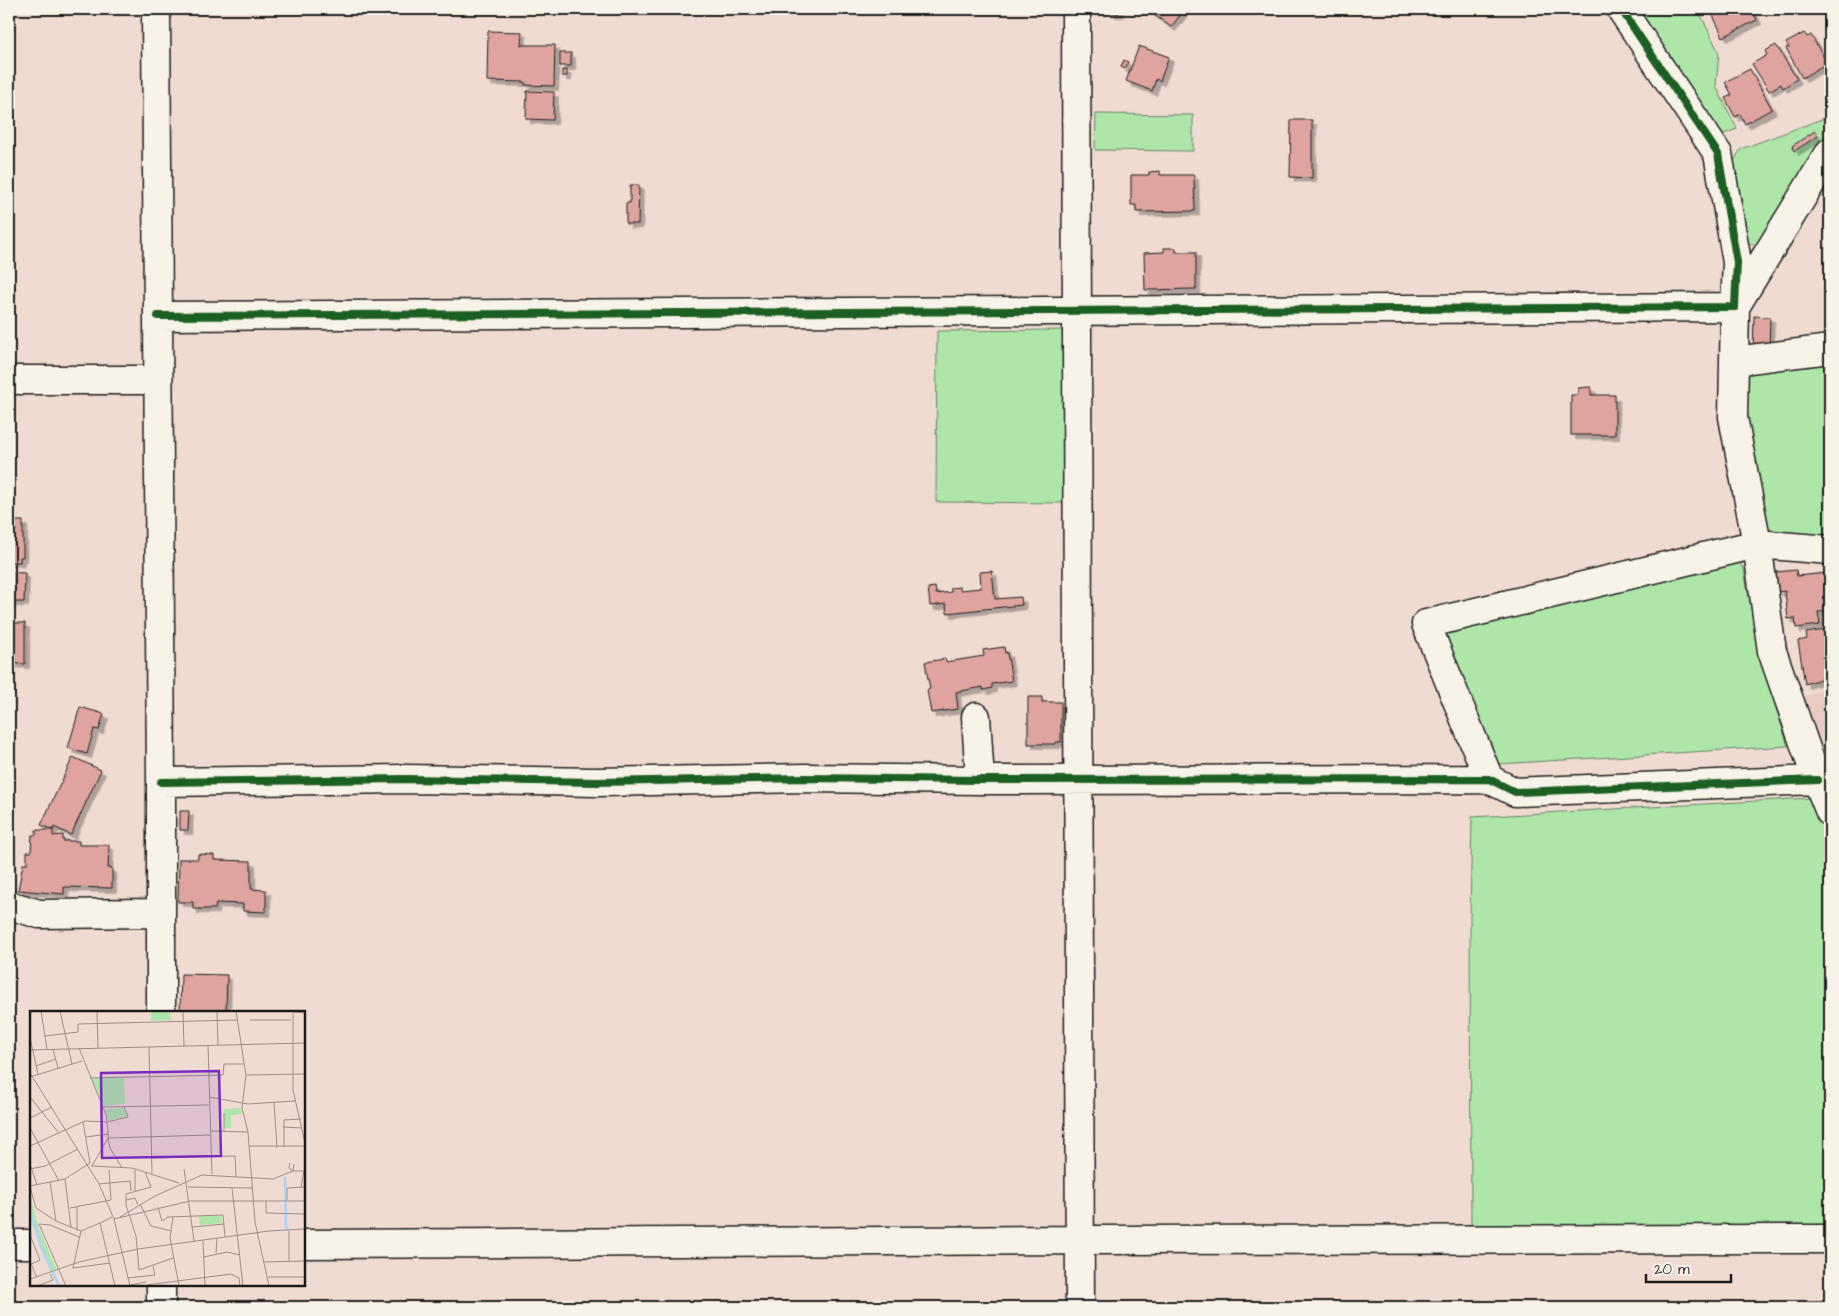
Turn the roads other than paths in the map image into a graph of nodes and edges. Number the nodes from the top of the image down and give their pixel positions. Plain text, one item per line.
1 (156, 9) edge
2 (1076, 9) edge
3 (1621, 9) edge
4 (1830, 152) edge
5 (1735, 307) junction
6 (1076, 311) junction
7 (158, 316) junction
8 (1830, 349) edge
9 (1734, 362) junction
10 (9, 380) edge
11 (158, 380) junction
12 (1757, 544) junction
13 (1830, 550) edge
14 (976, 717) dead end
15 (1077, 779) junction
16 (1489, 779) junction
17 (980, 780) junction
18 (1817, 780) junction
19 (162, 782) junction
20 (1830, 812) edge
21 (9, 905) edge
22 (161, 913) junction
23 (161, 1011) edge
24 (1830, 1239) edge
25 (1080, 1240) junction
26 (9, 1244) edge
27 (30, 1244) edge
28 (305, 1244) edge
29 (161, 1286) edge
30 (161, 1307) edge
31 (1080, 1307) edge

1 - 7 street
2 - 6 street
3 - 5 street
4 - 5 street
5 - 6 street
5 - 9 street
6 - 7 street
6 - 15 street
7 - 11 street
8 - 9 street
9 - 12 street
10 - 11 street
11 - 19 street
12 - 13 street
12 - 16 street
12 - 18 street
14 - 17 street
15 - 16 street
15 - 17 street
15 - 25 street
16 - 18 street
17 - 19 street
18 - 20 street
19 - 22 street
21 - 22 street
22 - 23 street
24 - 25 street
25 - 28 street
25 - 31 street
26 - 27 street
29 - 30 street

